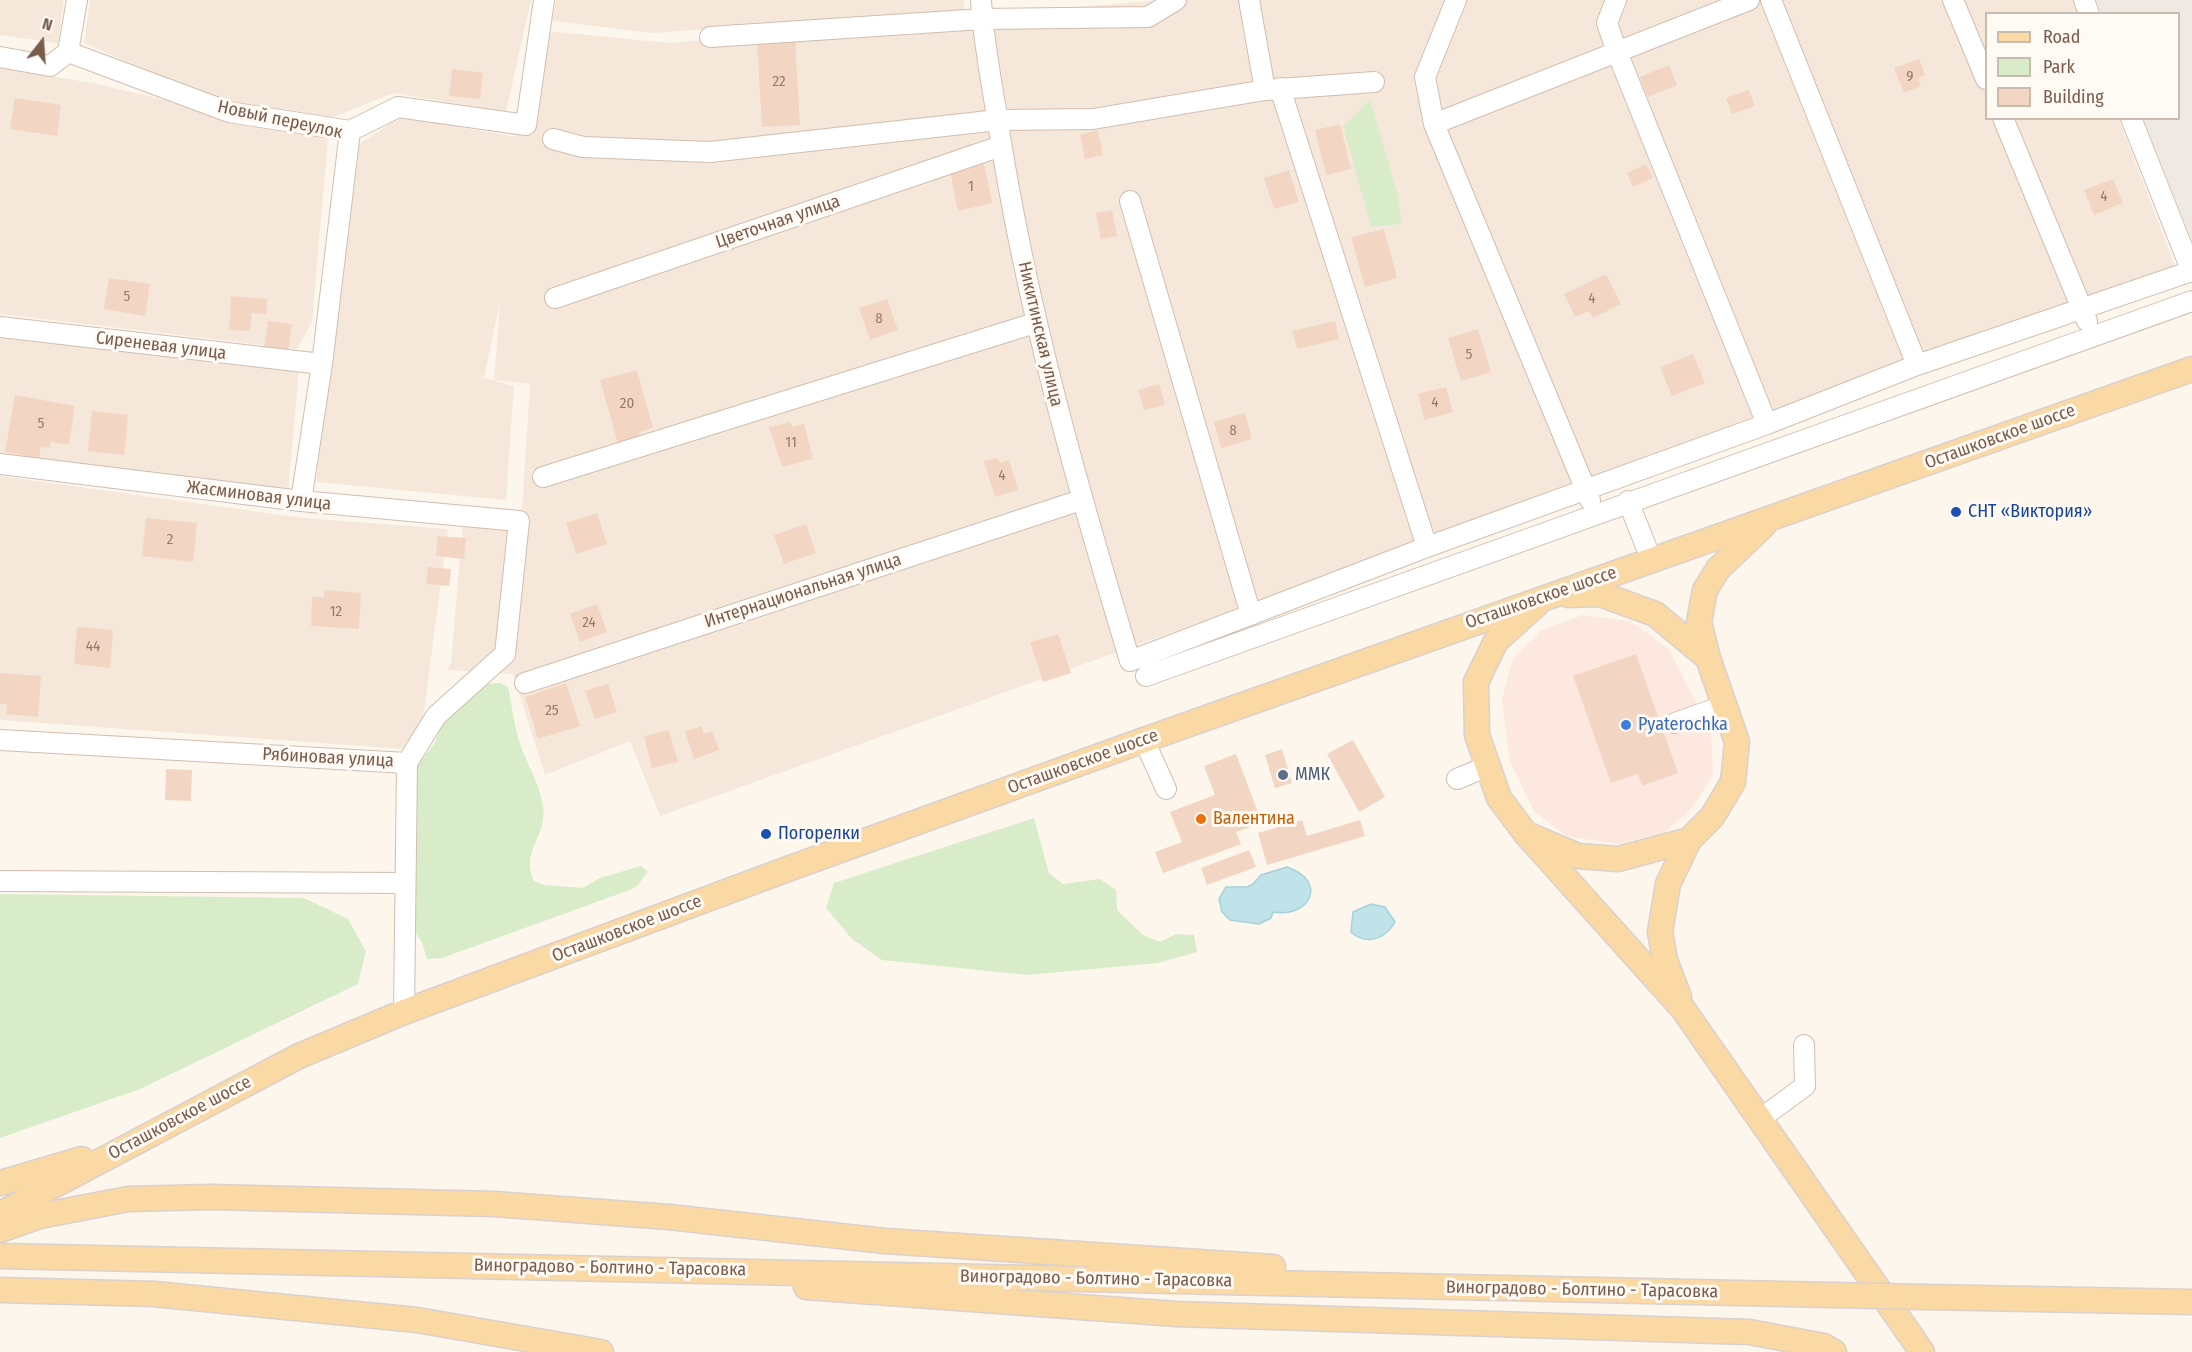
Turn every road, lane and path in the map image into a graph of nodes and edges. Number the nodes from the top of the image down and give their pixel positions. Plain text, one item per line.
1 (77, 0) edge
2 (544, 0) edge
3 (1176, 0) edge
4 (1249, 0) edge
5 (1456, 0) edge
6 (1616, 0) edge
7 (1749, 0) edge
8 (1771, 0) edge
9 (1953, 0) edge
10 (981, 10) edge
11 (710, 37) dead end
12 (68, 52) junction
13 (1617, 52) junction
14 (0, 57) edge
15 (1985, 77) edge
16 (1374, 82) dead end
17 (1273, 89) junction
18 (998, 120) junction
19 (2004, 120) edge
20 (2132, 120) edge
21 (1434, 124) junction
22 (350, 131) junction
23 (553, 139) dead end
24 (1000, 146) junction
25 (1130, 201) dead end
26 (2192, 272) edge
27 (555, 298) dead end
28 (2192, 301) edge
29 (2083, 310) junction
30 (1035, 323) junction
31 (0, 327) edge
32 (2093, 336) junction
33 (322, 364) junction
34 (1917, 365) junction
35 (2192, 369) edge
36 (1767, 424) junction
37 (0, 464) edge
38 (543, 477) dead end
39 (1585, 489) junction
40 (1081, 500) junction
41 (301, 501) junction
42 (1628, 501) junction
43 (1595, 513) junction
44 (1770, 519) junction
45 (1427, 547) junction
46 (1651, 560) junction
47 (1547, 596) junction
48 (1251, 615) junction
49 (1708, 658) junction
50 (1146, 676) dead end
51 (525, 682) dead end
52 (1726, 705) junction
53 (1675, 723) dead end
54 (0, 740) edge
55 (1144, 740) junction
56 (407, 763) junction
57 (1488, 766) junction
58 (1458, 779) dead end
59 (1166, 789) dead end
60 (1526, 834) junction
61 (1689, 840) junction
62 (0, 881) edge
63 (405, 883) junction
64 (1683, 1009) junction
65 (404, 1012) junction
66 (1804, 1045) dead end
67 (1760, 1119) junction
68 (133, 1144) junction
69 (0, 1183) edge
70 (0, 1214) edge
71 (0, 1230) edge
72 (0, 1256) edge
73 (508, 1265) junction
74 (0, 1290) edge
75 (1722, 1293) junction
76 (2192, 1302) edge
77 (601, 1352) edge
78 (1834, 1352) edge
79 (1922, 1352) edge

1 - 12 street
2 - 22 street
3 - 10 street
4 - 17 street
5 - 21 street
6 - 13 street
7 - 13 street
8 - 34 street
9 - 15 street
10 - 11 street
10 - 18 street, Никитинская улица
12 - 14 street
12 - 22 street, Новый переулок
13 - 21 street
13 - 36 street
16 - 17 street
17 - 18 street
17 - 45 street
18 - 23 street
18 - 24 street, Никитинская улица
19 - 29 street
20 - 26 street
21 - 39 street
22 - 33 street, Новый переулок
24 - 27 street, Цветочная улица
24 - 30 street, Никитинская улица
25 - 48 street
26 - 29 street
28 - 32 street
29 - 32 street
29 - 34 street
30 - 38 street
30 - 40 street, Никитинская улица
31 - 33 street, Сиреневая улица
32 - 42 street
33 - 41 street, Новый переулок
34 - 36 street
35 - 44 main road, Осташковское шоссе
36 - 39 street
37 - 41 street, Жасминовая улица
39 - 43 street
39 - 45 street
40 - 48 street, Никитинская улица
40 - 51 street, Интернациональная улица
41 - 56 street, Жасминовая улица
42 - 43 street
42 - 46 street
43 - 50 street
44 - 46 main road, Осташковское шоссе
44 - 49 main road
45 - 48 street
46 - 47 main road, Осташковское шоссе
47 - 49 main road
47 - 55 main road, Осташковское шоссе
47 - 57 main road
49 - 52 main road
52 - 53 street
52 - 61 main road
54 - 56 street, Рябиновая улица
55 - 59 street
55 - 65 main road, Осташковское шоссе
56 - 63 street, Рябиновая улица
57 - 58 street
57 - 60 main road
60 - 61 main road
60 - 64 main road
61 - 64 main road
62 - 63 street
63 - 65 street, Рябиновая улица
64 - 67 main road
65 - 68 main road, Осташковское шоссе
66 - 67 street
67 - 79 main road
68 - 69 main road
68 - 70 main road, Осташковское шоссе
71 - 75 main road
72 - 73 main road, Виноградово - Болтино - Тарасовка
73 - 75 main road, Виноградово - Болтино - Тарасовка
73 - 78 main road
74 - 77 main road
75 - 76 main road, Виноградово - Болтино - Тарасовка, bridge

